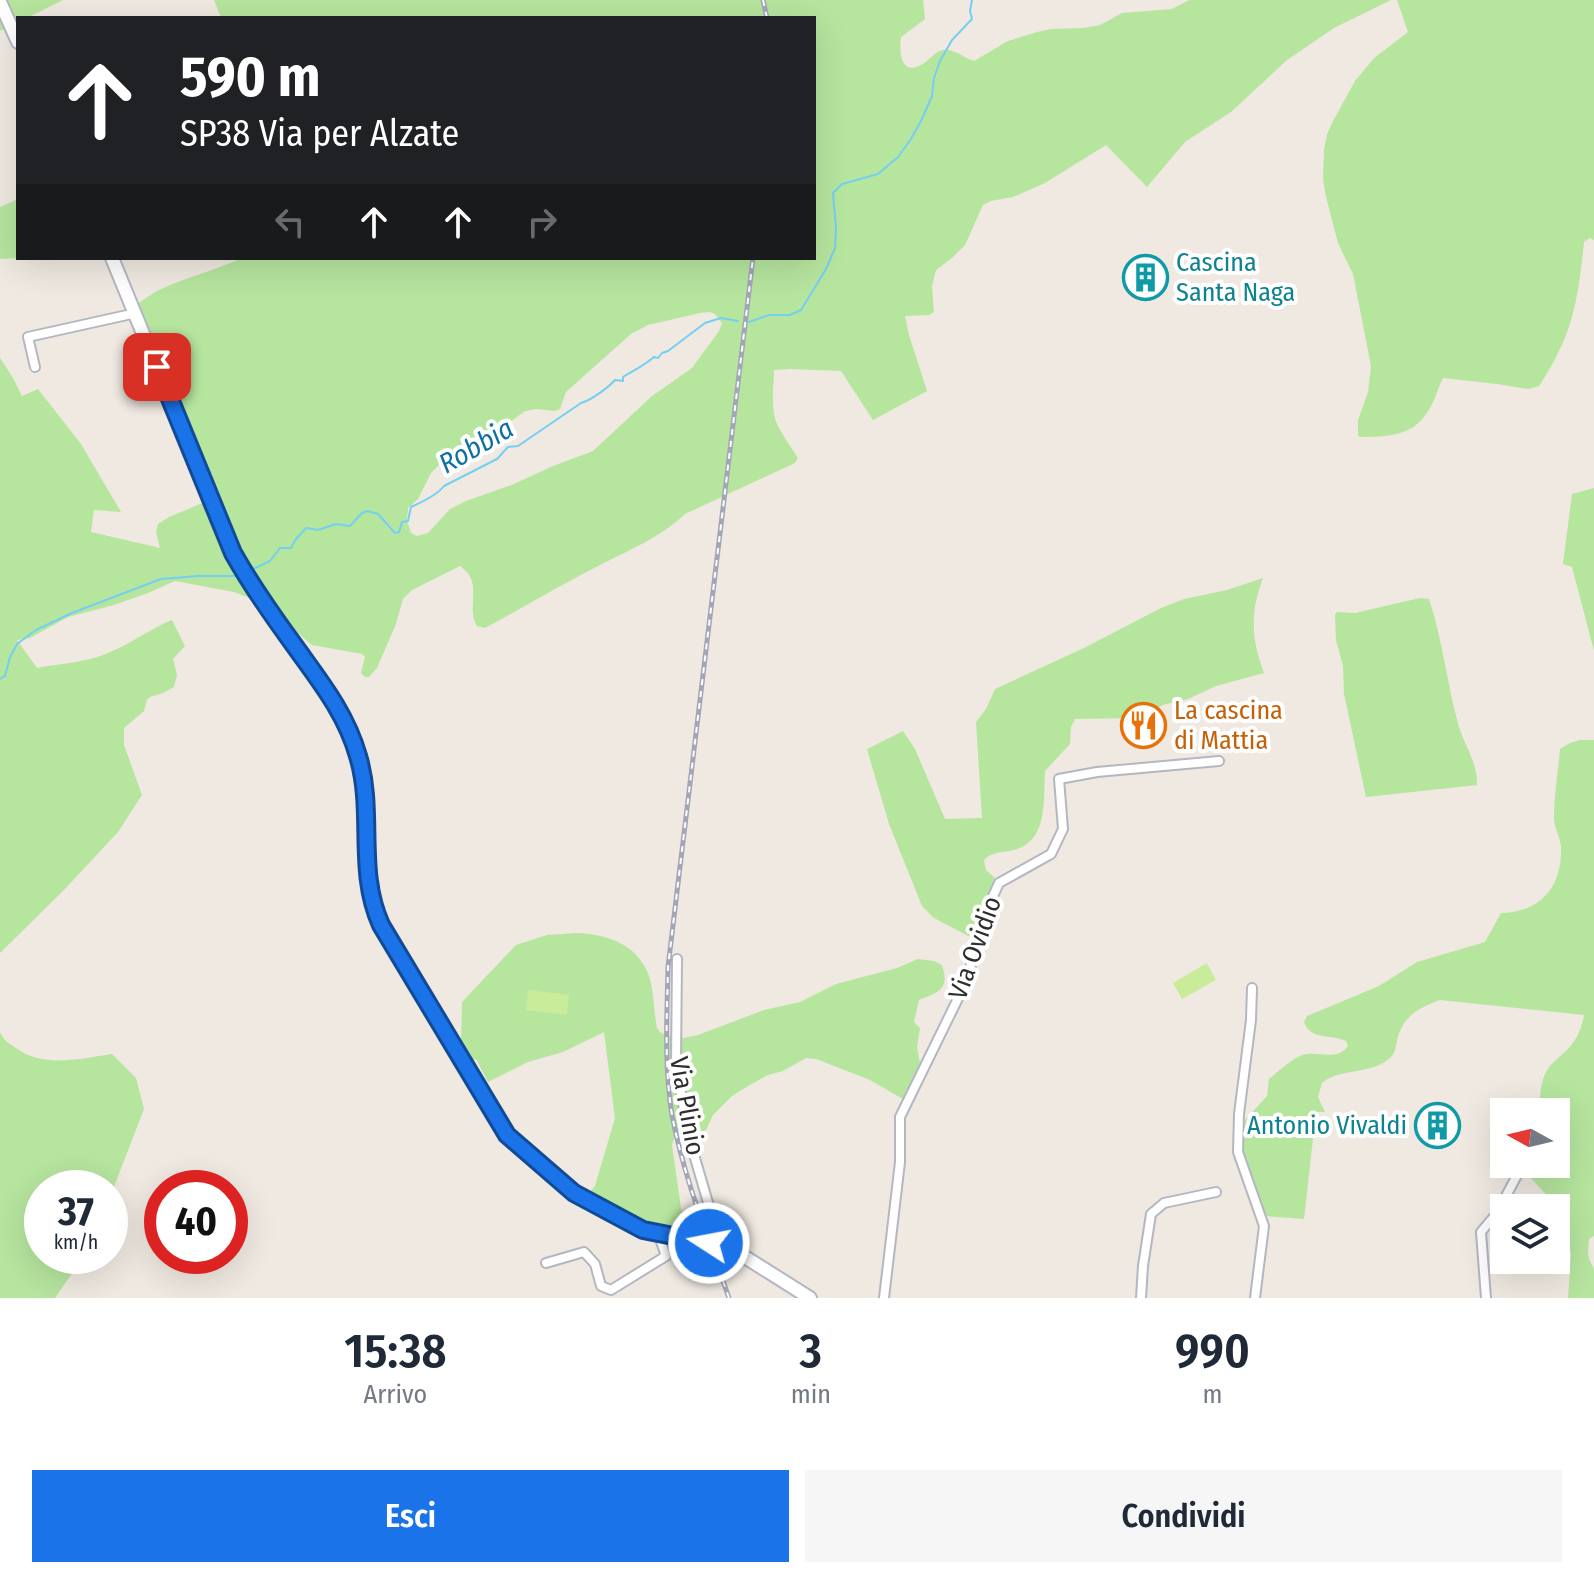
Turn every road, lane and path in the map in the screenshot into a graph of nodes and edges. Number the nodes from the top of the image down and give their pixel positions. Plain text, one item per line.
1 (0, 2) edge
2 (16, 38) edge
3 (113, 260) edge
4 (136, 313) junction
5 (35, 367) dead end
6 (1219, 761) dead end
7 (677, 959) dead end
8 (1252, 988) dead end
9 (1516, 1178) edge
10 (1216, 1192) dead end
11 (658, 1233) junction
12 (729, 1247) junction
13 (546, 1263) dead end
14 (810, 1298) edge
15 (884, 1298) edge
16 (1141, 1298) edge
17 (1255, 1298) edge
18 (1486, 1298) edge

1 - 2 street
3 - 4 street
4 - 5 street
4 - 11 street
6 - 15 street, Via Ovidio
7 - 12 street, Via Plinio
8 - 17 street
9 - 18 street
10 - 16 street
11 - 12 street, bridge
11 - 13 street
12 - 14 street

